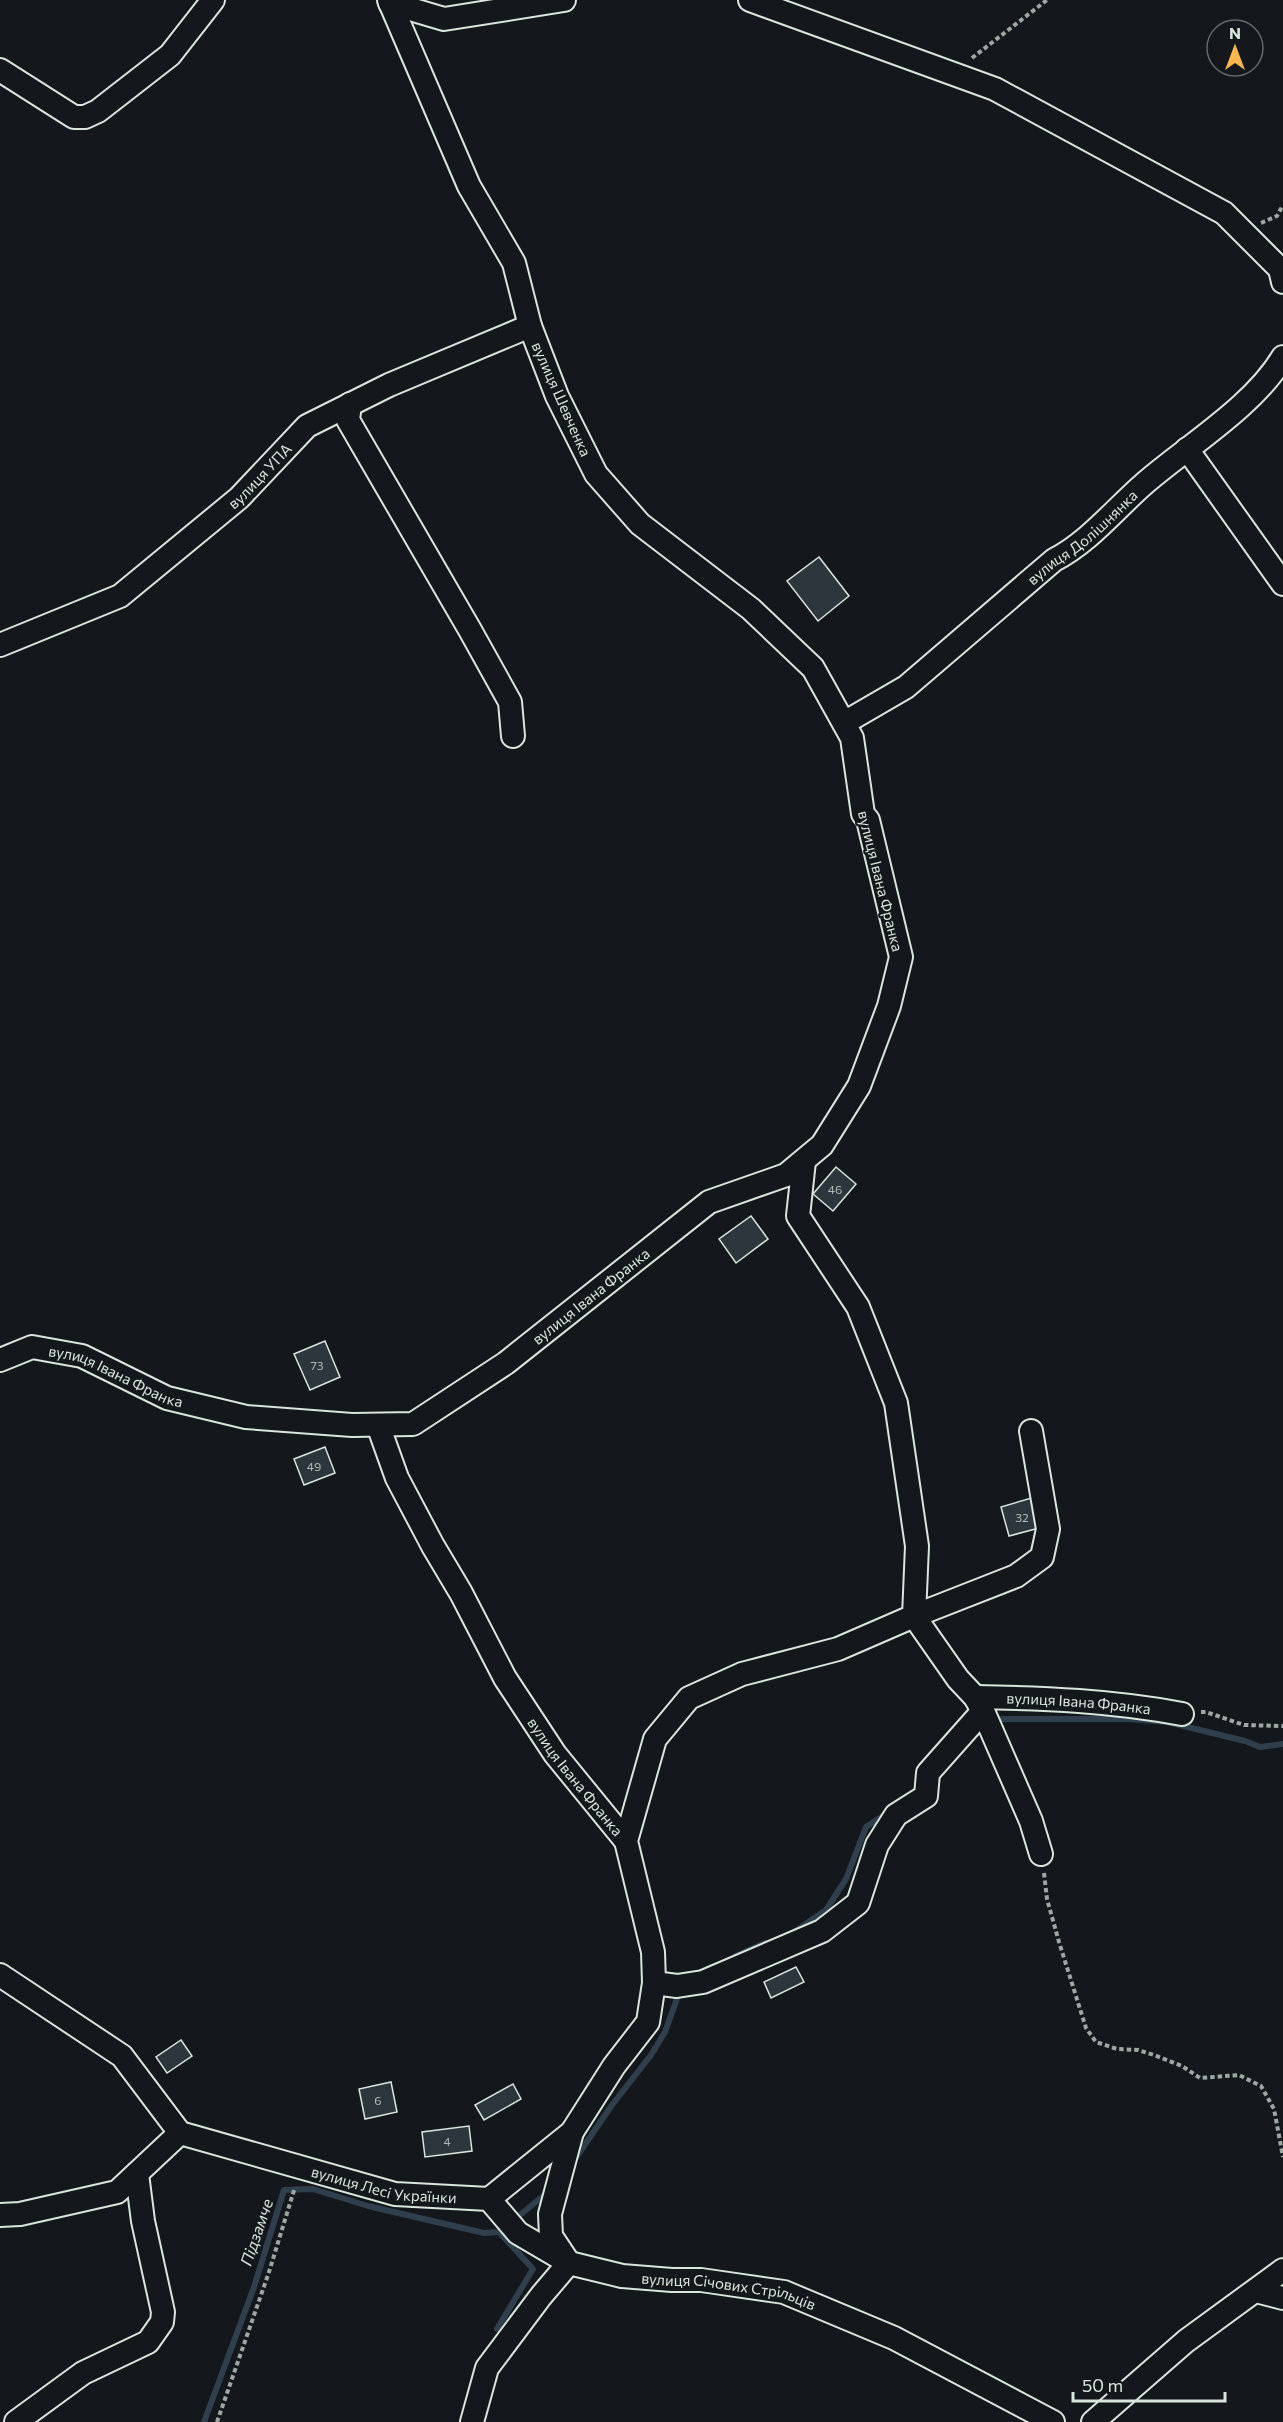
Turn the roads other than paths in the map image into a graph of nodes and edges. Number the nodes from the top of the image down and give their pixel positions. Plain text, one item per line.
1 (213, 0) edge
2 (564, 0) edge
3 (750, 0) edge
4 (390, 1) edge
5 (0, 70) edge
6 (1283, 282) edge
7 (530, 326) junction
8 (1283, 357) edge
9 (350, 404) junction
10 (1187, 449) junction
11 (1283, 584) edge
12 (0, 645) edge
13 (843, 723) junction
14 (513, 736) dead end
15 (804, 1161) junction
16 (0, 1360) edge
17 (378, 1425) junction
18 (1031, 1431) dead end
19 (914, 1617) junction
20 (979, 1704) junction
21 (1182, 1714) road end
22 (626, 1841) junction
23 (1041, 1854) road end
24 (0, 1975) edge
25 (654, 1983) junction
26 (572, 2132) junction
27 (180, 2133) junction
28 (137, 2174) junction
29 (496, 2208) junction
30 (0, 2215) edge
31 (569, 2263) junction
32 (1283, 2270) edge
33 (1256, 2291) junction
34 (1283, 2298) edge
35 (1047, 2419) edge
36 (16, 2422) edge
37 (472, 2422) edge
38 (1093, 2422) edge

1 - 5 street
2 - 4 street
3 - 6 street
4 - 7 street, вулиця Шевченка
7 - 9 street, вулиця УПА
7 - 13 street, вулиця Шевченка
8 - 10 street, вулиця Долішнянка
9 - 12 street, вулиця УПА
9 - 14 street
10 - 11 street
10 - 13 street, вулиця Долішнянка
13 - 15 street, вулиця Івана Франка
15 - 17 street, вулиця Івана Франка
15 - 19 street
16 - 17 street, вулиця Івана Франка
17 - 22 street, вулиця Івана Франка
18 - 19 street, вулиця Івана Франка
19 - 20 street
19 - 22 street, вулиця Івана Франка
20 - 21 street, вулиця Івана Франка
20 - 23 street
20 - 25 street
22 - 25 street, вулиця Івана Франка
24 - 27 street
25 - 26 street, вулиця Івана Франка
26 - 29 street
26 - 31 street, вулиця Івана Франка
27 - 28 street
27 - 29 street, вулиця Лесі Українки
28 - 30 street
28 - 36 street
29 - 31 street
31 - 35 street, вулиця Січових Стрільців
31 - 37 street
32 - 33 street
33 - 34 street
33 - 38 street

